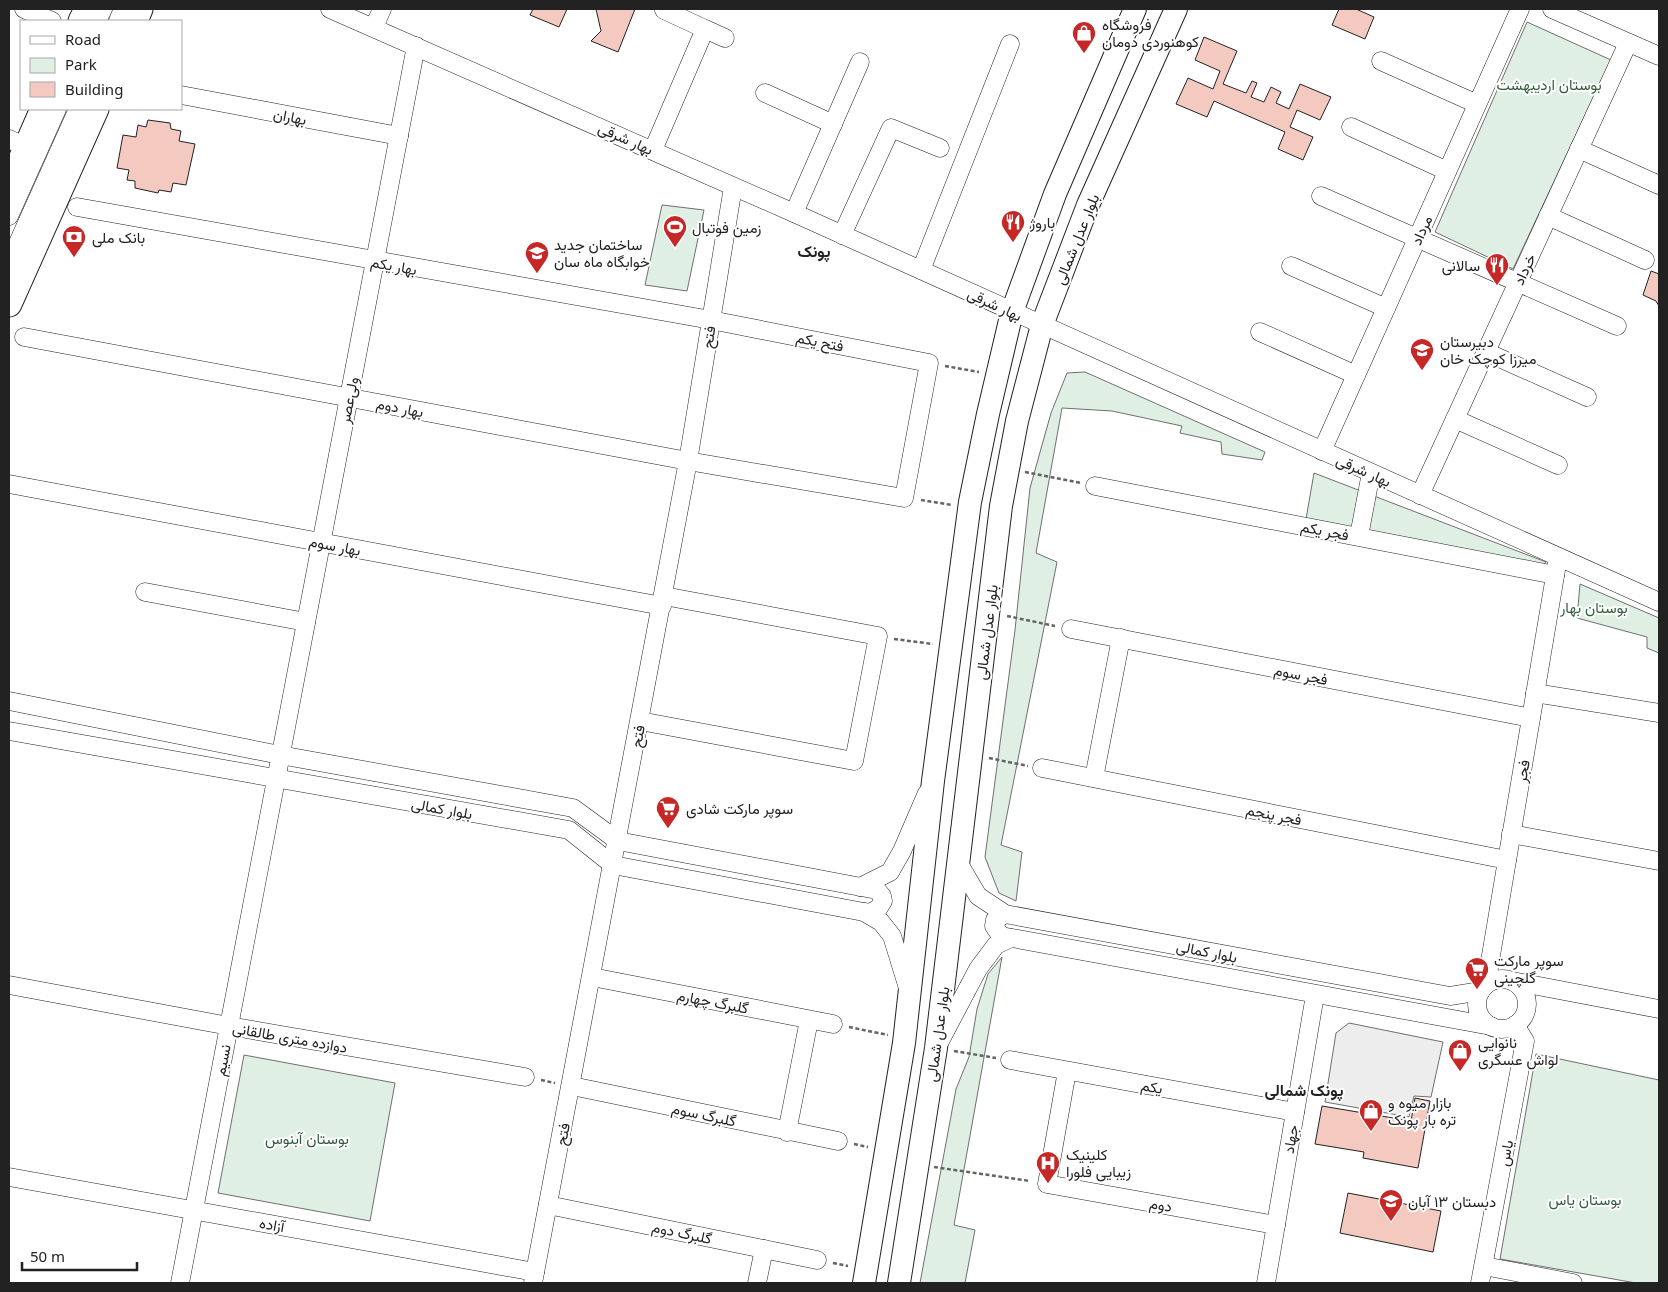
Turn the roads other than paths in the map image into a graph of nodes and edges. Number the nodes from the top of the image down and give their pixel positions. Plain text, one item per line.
1 (24, 9) edge
2 (330, 9) edge
3 (382, 9) edge
4 (1134, 9) edge
5 (1176, 9) edge
6 (1520, 9) edge
7 (1552, 9) edge
8 (664, 10) edge
9 (50, 20) edge
10 (374, 27) junction
11 (705, 29) junction
12 (725, 38) dead end
13 (1628, 43) junction
14 (1010, 44) dead end
15 (416, 46) junction
16 (1659, 56) edge
17 (1381, 61) dead end
18 (860, 62) dead end
19 (766, 93) dead end
20 (182, 95) edge
21 (1477, 104) junction
22 (42, 110) edge
23 (57, 110) edge
24 (78, 110) edge
25 (96, 110) edge
26 (833, 124) junction
27 (1351, 127) dead end
28 (399, 136) junction
29 (17, 143) edge
30 (940, 148) dead end
31 (1579, 149) junction
32 (653, 150) junction
33 (1447, 171) junction
34 (1659, 185) edge
35 (733, 186) junction
36 (9, 187) edge
37 (1321, 196) dead end
38 (77, 207) dead end
39 (794, 213) junction
40 (9, 216) edge
41 (1548, 216) junction
42 (842, 235) junction
43 (1417, 239) junction
44 (1645, 260) dead end
45 (375, 261) junction
46 (9, 264) edge
47 (1291, 266) dead end
48 (921, 270) junction
49 (1518, 283) junction
50 (9, 304) edge
51 (1386, 308) junction
52 (1012, 312) junction
53 (711, 320) junction
54 (1042, 325) junction
55 (1617, 326) dead end
56 (1260, 332) dead end
57 (24, 337) dead end
58 (1486, 352) junction
59 (1356, 375) junction
60 (349, 397) junction
61 (1587, 397) dead end
62 (1455, 419) junction
63 (1322, 451) junction
64 (688, 461) junction
65 (1558, 465) dead end
66 (1372, 473) junction
67 (9, 484) edge
68 (1094, 486) road end
69 (1420, 495) junction
70 (904, 498) joint
71 (1359, 536) junction
72 (321, 542) junction
73 (1558, 556) junction
74 (1555, 575) junction
75 (145, 592) dead end
76 (663, 601) junction
77 (1659, 602) edge
78 (306, 622) junction
79 (1072, 629) road end
80 (1121, 638) junction
81 (1535, 693) junction
82 (9, 701) edge
83 (1659, 713) edge
84 (1531, 718) junction
85 (640, 721) junction
86 (9, 731) edge
87 (280, 755) junction
88 (1042, 768) road end
89 (1094, 778) junction
90 (276, 779) junction
91 (933, 781) junction
92 (1511, 834) junction
93 (618, 841) junction
94 (1507, 860) junction
95 (1659, 861) edge
96 (958, 862) junction
97 (613, 865) junction
98 (868, 888) junction
99 (867, 912) junction
100 (1005, 914) junction
101 (1006, 937) junction
102 (592, 977) junction
103 (1512, 981) junction
104 (9, 985) edge
105 (1483, 988) junction
106 (910, 994) junction
107 (1315, 995) junction
108 (1659, 1009) edge
109 (808, 1020) junction
110 (833, 1024) road end
111 (1515, 1025) junction
112 (228, 1026) junction
113 (1491, 1026) junction
114 (936, 1048) junction
115 (1010, 1060) road end
116 (1067, 1071) junction
117 (525, 1078) road end
118 (572, 1086) junction
119 (1295, 1112) junction
120 (787, 1132) junction
121 (838, 1142) road end
122 (9, 1178) edge
123 (548, 1204) junction
124 (194, 1210) junction
125 (1276, 1225) junction
126 (764, 1249) junction
127 (817, 1260) road end
128 (1482, 1275) edge
129 (865, 1276) edge
130 (534, 1278) edge
131 (180, 1283) edge
132 (757, 1283) edge
133 (899, 1283) edge
134 (1266, 1283) edge
135 (1574, 1283) edge

1 - 9 street
2 - 10 street, بهار شرقی
3 - 10 street
4 - 52 main road
5 - 54 main road, بلوار عدل شمالی
6 - 21 street, مرداد
7 - 13 street
8 - 11 street
10 - 15 street, بهار شرقی
11 - 12 street
11 - 32 street
13 - 16 street
13 - 31 street, خرداد
14 - 48 street
15 - 28 street, ولی‌عصر
15 - 32 street, بهار شرقی
17 - 21 street
18 - 26 street
19 - 26 street
20 - 28 street, بهاران
21 - 33 street, مرداد
22 - 29 highway
23 - 40 street
24 - 46 street
25 - 50 highway
26 - 39 street
27 - 33 street
28 - 45 street, ولی‌عصر
29 - 36 highway
30 - 42 street
31 - 34 street
31 - 41 street, خرداد
32 - 35 street, بهار شرقی
33 - 43 street, مرداد
35 - 39 street, بهار شرقی
35 - 53 street, فتح
37 - 43 street
38 - 45 street, بهار یکم
39 - 42 street, بهار شرقی
41 - 44 street
41 - 49 street, خرداد
42 - 48 street, بهار شرقی
43 - 49 street
43 - 51 street, مرداد
45 - 53 street, بهار یکم
45 - 60 street, ولی‌عصر
47 - 51 street
48 - 52 street, بهار شرقی
49 - 55 street
49 - 58 street, خرداد
51 - 59 street, مرداد
52 - 54 street, بهار شرقی
52 - 91 main road
53 - 64 street, فتح
53 - 70 street, فتح یکم
54 - 63 street, بهار شرقی
54 - 96 main road, بلوار عدل شمالی
56 - 59 street
57 - 60 street, بهار دوم
58 - 61 street
58 - 62 street, خرداد
59 - 63 street, مرداد
60 - 64 street, بهار دوم
60 - 72 street, ولی‌عصر
62 - 65 street
62 - 69 street, خرداد
63 - 66 street, بهار شرقی
64 - 70 street, بهار دوم
64 - 76 street, فتح
66 - 69 street, بهار شرقی
66 - 71 street
67 - 72 street, بهار سوم
68 - 71 street, فجر یکم
69 - 73 street, بهار شرقی
71 - 74 street, فجر یکم
72 - 76 street, بهار سوم
72 - 78 street, ولی‌عصر
73 - 74 street, فجر
73 - 77 street, بهار شرقی
74 - 81 street, فجر
75 - 78 street
76 - 85 street, فتح
76 - 85 street, بهار سوم
78 - 87 street, ولی‌عصر
79 - 80 street, فجر سوم
80 - 84 street, فجر سوم
80 - 89 street
81 - 83 street
81 - 84 street, فجر
82 - 87 street, بلوار کمالی
84 - 92 street, فجر
85 - 93 street, فتح
86 - 90 street, بلوار کمالی
87 - 90 street, نسیم
87 - 93 street, بلوار کمالی
88 - 89 street, فجر پنجم
89 - 94 street, فجر پنجم
90 - 97 street, بلوار کمالی
90 - 112 street, نسیم
91 - 98 street
91 - 106 main road
92 - 94 street, فجر
92 - 95 street
93 - 97 street, فتح
93 - 98 street, بلوار کمالی
94 - 105 street, فجر
96 - 100 street, بلوار کمالی
96 - 114 main road, بلوار عدل شمالی
97 - 99 street, بلوار کمالی
97 - 102 street, فتح
98 - 99 street
99 - 106 street, بلوار کمالی
100 - 101 street
100 - 105 street, بلوار کمالی
101 - 107 street, بلوار کمالی
101 - 114 street
102 - 109 street, گلبرگ چهارم
102 - 118 street, فتح
103 - 105 street
103 - 108 street
103 - 111 street
104 - 112 street, دوازده متری طالقانی
105 - 113 street
106 - 129 main road
107 - 113 street, بلوار کمالی
107 - 119 street, جهاد
109 - 110 street, گلبرگ چهارم
109 - 120 street
111 - 113 street
111 - 128 street, یاس
112 - 117 street, دوازده متری طالقانی
112 - 124 street, نسیم
114 - 133 main road, بلوار عدل شمالی
115 - 116 street, یکم
116 - 119 street, یکم
116 - 125 street, دوم
118 - 120 street, گلبرگ سوم
118 - 123 street, فتح
119 - 125 street, جهاد
120 - 121 street, گلبرگ سوم
122 - 124 street, آزاده
123 - 126 street, گلبرگ دوم
123 - 130 street, فتح
124 - 130 street, آزاده
124 - 131 street, نسیم
125 - 134 street, جهاد
126 - 127 street, گلبرگ دوم
126 - 132 street
128 - 135 street

